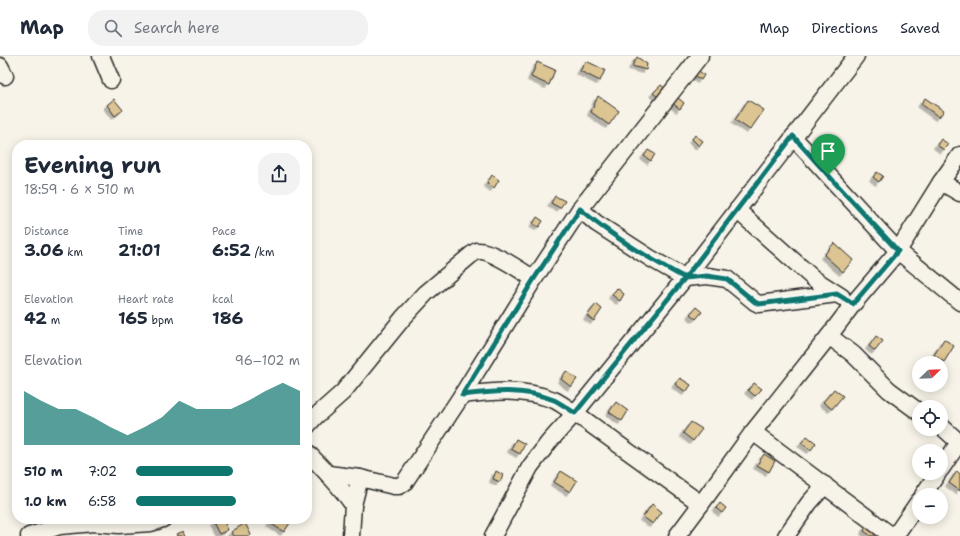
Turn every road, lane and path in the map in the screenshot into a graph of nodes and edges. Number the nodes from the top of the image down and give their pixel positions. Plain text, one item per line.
1 (101, 56) edge
2 (700, 56) edge
3 (856, 56) edge
4 (111, 80) dead end
5 (793, 136) junction
6 (960, 155) edge
7 (941, 182) junction
8 (960, 193) edge
9 (580, 209) junction
10 (737, 210) junction
11 (898, 251) junction
12 (685, 278) junction
13 (534, 279) junction
14 (837, 294) junction
15 (960, 302) edge
16 (853, 304) junction
17 (830, 336) junction
18 (462, 395) junction
19 (912, 407) edge
20 (575, 413) junction
21 (312, 420) edge
22 (753, 432) junction
23 (948, 432) edge
24 (960, 442) edge
25 (312, 457) edge
26 (948, 459) edge
27 (328, 474) junction
28 (360, 478) junction
29 (825, 485) junction
30 (701, 504) junction
31 (353, 505) junction
32 (912, 511) edge
33 (83, 524) edge
34 (106, 524) edge
35 (135, 524) edge
36 (29, 536) edge
37 (351, 536) edge
38 (493, 536) edge
39 (677, 536) edge
40 (786, 536) edge
41 (894, 536) edge

1 - 4 street
2 - 9 street
3 - 5 street
5 - 10 street
5 - 11 street
6 - 7 street
7 - 8 street
7 - 11 street
9 - 12 street
9 - 13 street
10 - 12 street
10 - 14 street
11 - 15 street
11 - 16 street
12 - 14 street
12 - 20 street
13 - 18 street
13 - 21 street
14 - 16 street
16 - 17 street
17 - 19 street
17 - 22 street
18 - 20 street
18 - 28 street
20 - 30 street
20 - 38 street
22 - 29 street
22 - 30 street
23 - 24 street
24 - 26 street
25 - 27 street
27 - 28 street
27 - 31 street
28 - 31 street
29 - 40 street
29 - 41 street
30 - 39 street
31 - 37 street
32 - 41 street
33 - 36 street
34 - 35 street

